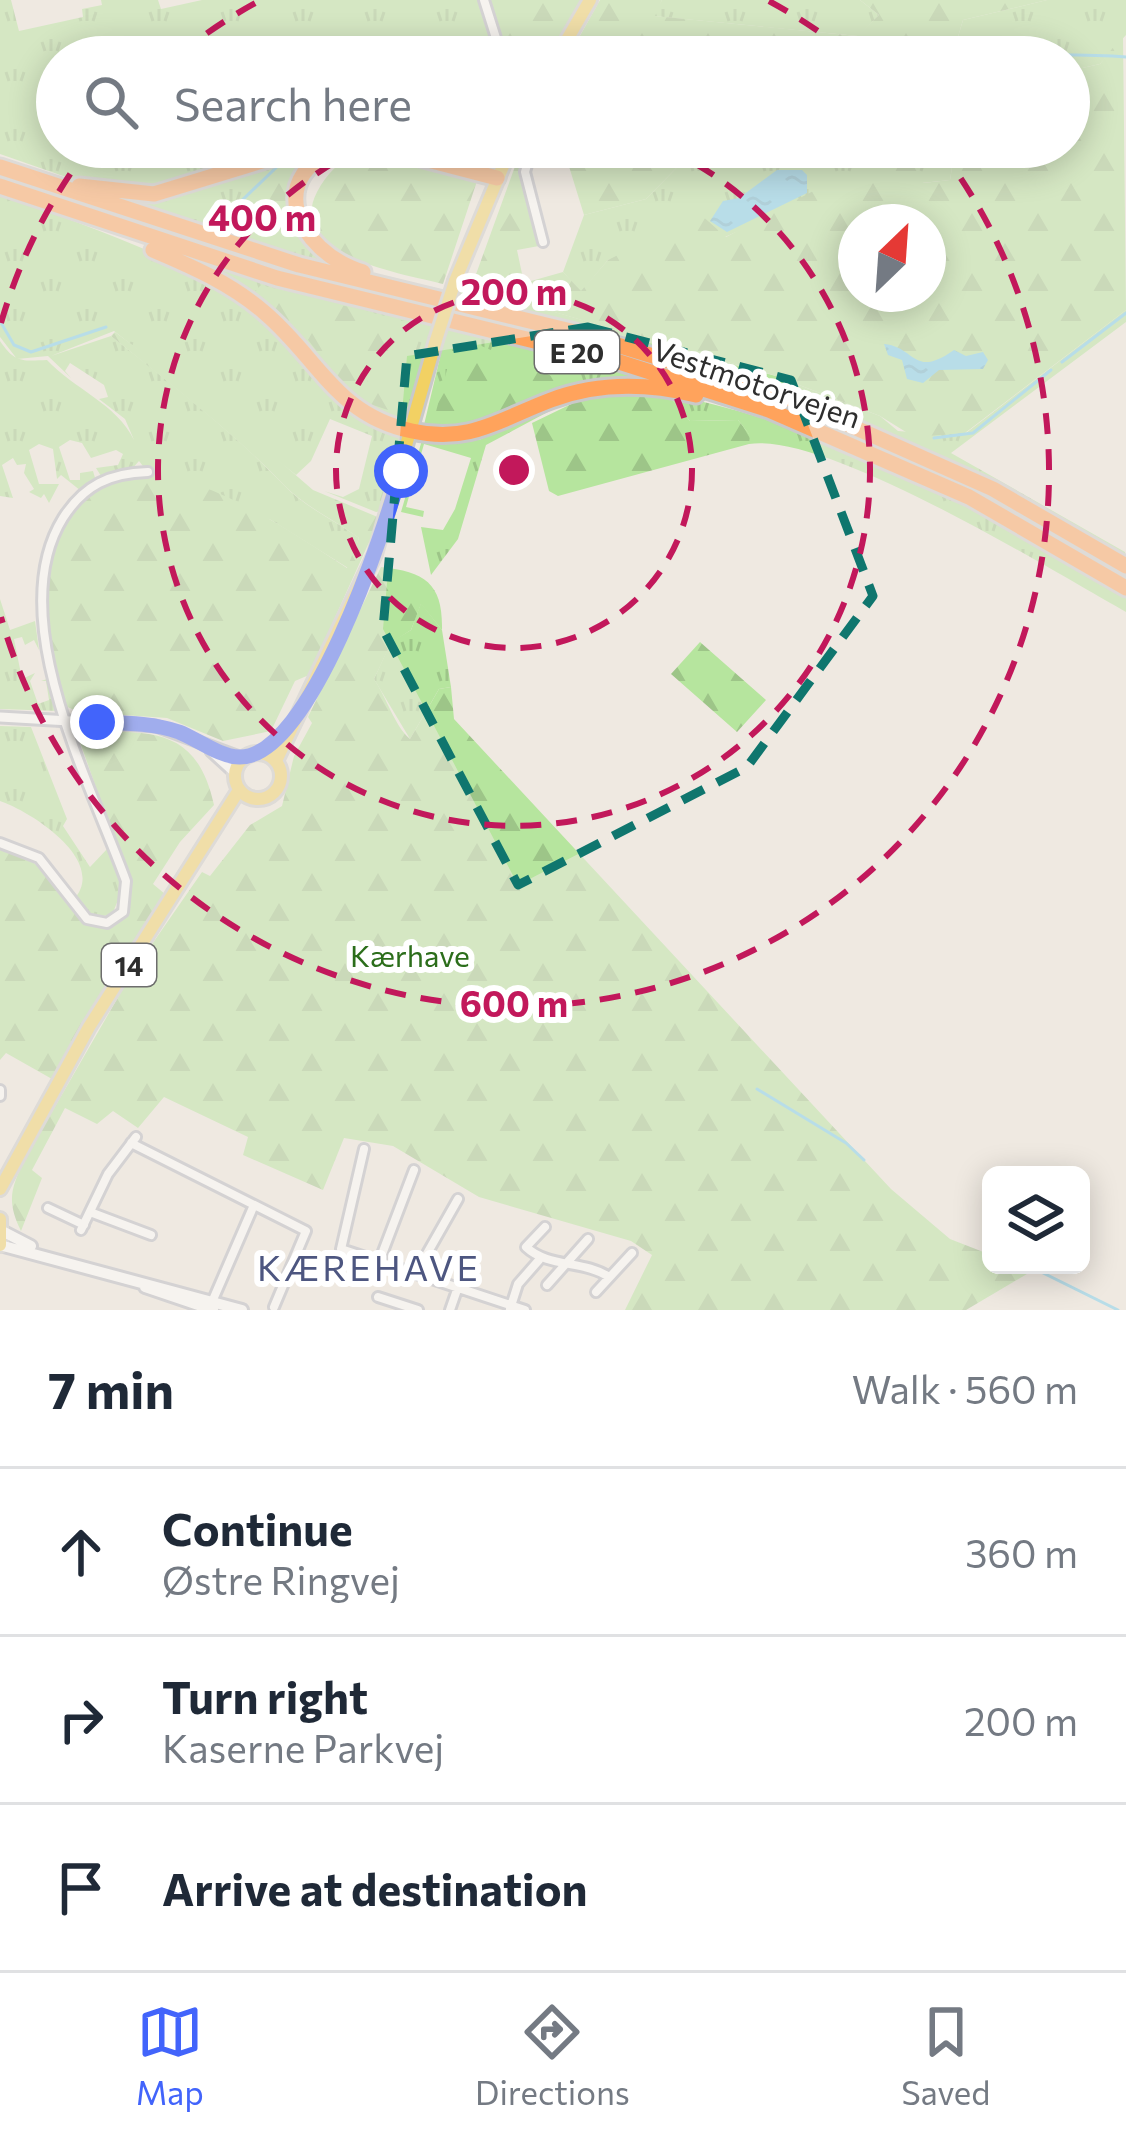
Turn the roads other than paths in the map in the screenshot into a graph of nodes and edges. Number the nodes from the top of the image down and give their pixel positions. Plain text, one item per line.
1 (484, 0) edge
2 (590, 0) edge
3 (495, 36) edge
4 (569, 36) edge
5 (0, 163) edge
6 (244, 168) edge
7 (312, 168) edge
8 (476, 168) edge
9 (482, 168) edge
10 (501, 168) edge
11 (526, 168) edge
12 (499, 173) junction
13 (0, 186) edge
14 (23, 195) junction
15 (543, 242) dead end
16 (522, 319) junction
17 (412, 431) junction
18 (138, 461) dead end
19 (137, 472) junction
20 (148, 472) dead end
21 (969, 497) junction
22 (1126, 566) edge
23 (1126, 588) edge
24 (0, 717) edge
25 (68, 721) junction
26 (197, 741) junction
27 (270, 757) junction
28 (242, 758) junction
29 (235, 772) junction
30 (245, 794) junction
31 (0, 844) edge
32 (364, 1149) dead end
33 (414, 1170) dead end
34 (1, 1191) edge
35 (458, 1199) dead end
36 (254, 1205) junction
37 (48, 1208) dead end
38 (90, 1212) junction
39 (545, 1227) dead end
40 (1, 1235) edge
41 (151, 1235) dead end
42 (588, 1240) dead end
43 (632, 1253) dead end
44 (539, 1260) junction
45 (379, 1262) junction
46 (566, 1264) junction
47 (416, 1274) junction
48 (609, 1277) junction
49 (547, 1285) dead end
50 (458, 1287) junction
51 (596, 1292) dead end
52 (379, 1297) dead end
53 (210, 1307) edge
54 (274, 1307) edge
55 (510, 1308) edge
56 (242, 1310) edge
57 (418, 1310) edge
58 (450, 1310) edge
59 (525, 1310) edge

1 - 3 street
2 - 4 main road
5 - 6 highway
5 - 16 highway, Vestmotorvejen / E 20
7 - 16 highway
8 - 12 highway
9 - 12 highway
10 - 12 main road, 14
11 - 15 street
12 - 17 main road, 14, bridge
13 - 14 highway, Vestmotorvejen / E 20
14 - 17 highway
14 - 21 highway, Vestmotorvejen / E 20
16 - 22 highway, Vestmotorvejen / E 20
17 - 21 highway, E 20
17 - 27 main road, 14
18 - 19 street
19 - 20 street
19 - 25 street
21 - 23 highway, Vestmotorvejen / E 20
24 - 25 street
25 - 26 street
25 - 31 street
26 - 28 street
26 - 29 street
27 - 28 main road
27 - 30 main road, 14
28 - 29 main road
29 - 30 main road
30 - 34 main road, 14
32 - 45 street
33 - 45 street
35 - 47 street
36 - 38 street
36 - 53 street
36 - 54 street
37 - 38 street
38 - 41 street
39 - 44 street
40 - 53 main road
42 - 46 street
43 - 48 street
44 - 46 street
44 - 55 street
45 - 47 street
46 - 48 street
46 - 49 street
47 - 50 street
48 - 51 street
50 - 55 street
50 - 58 street
52 - 57 street
53 - 56 main road
55 - 59 street

